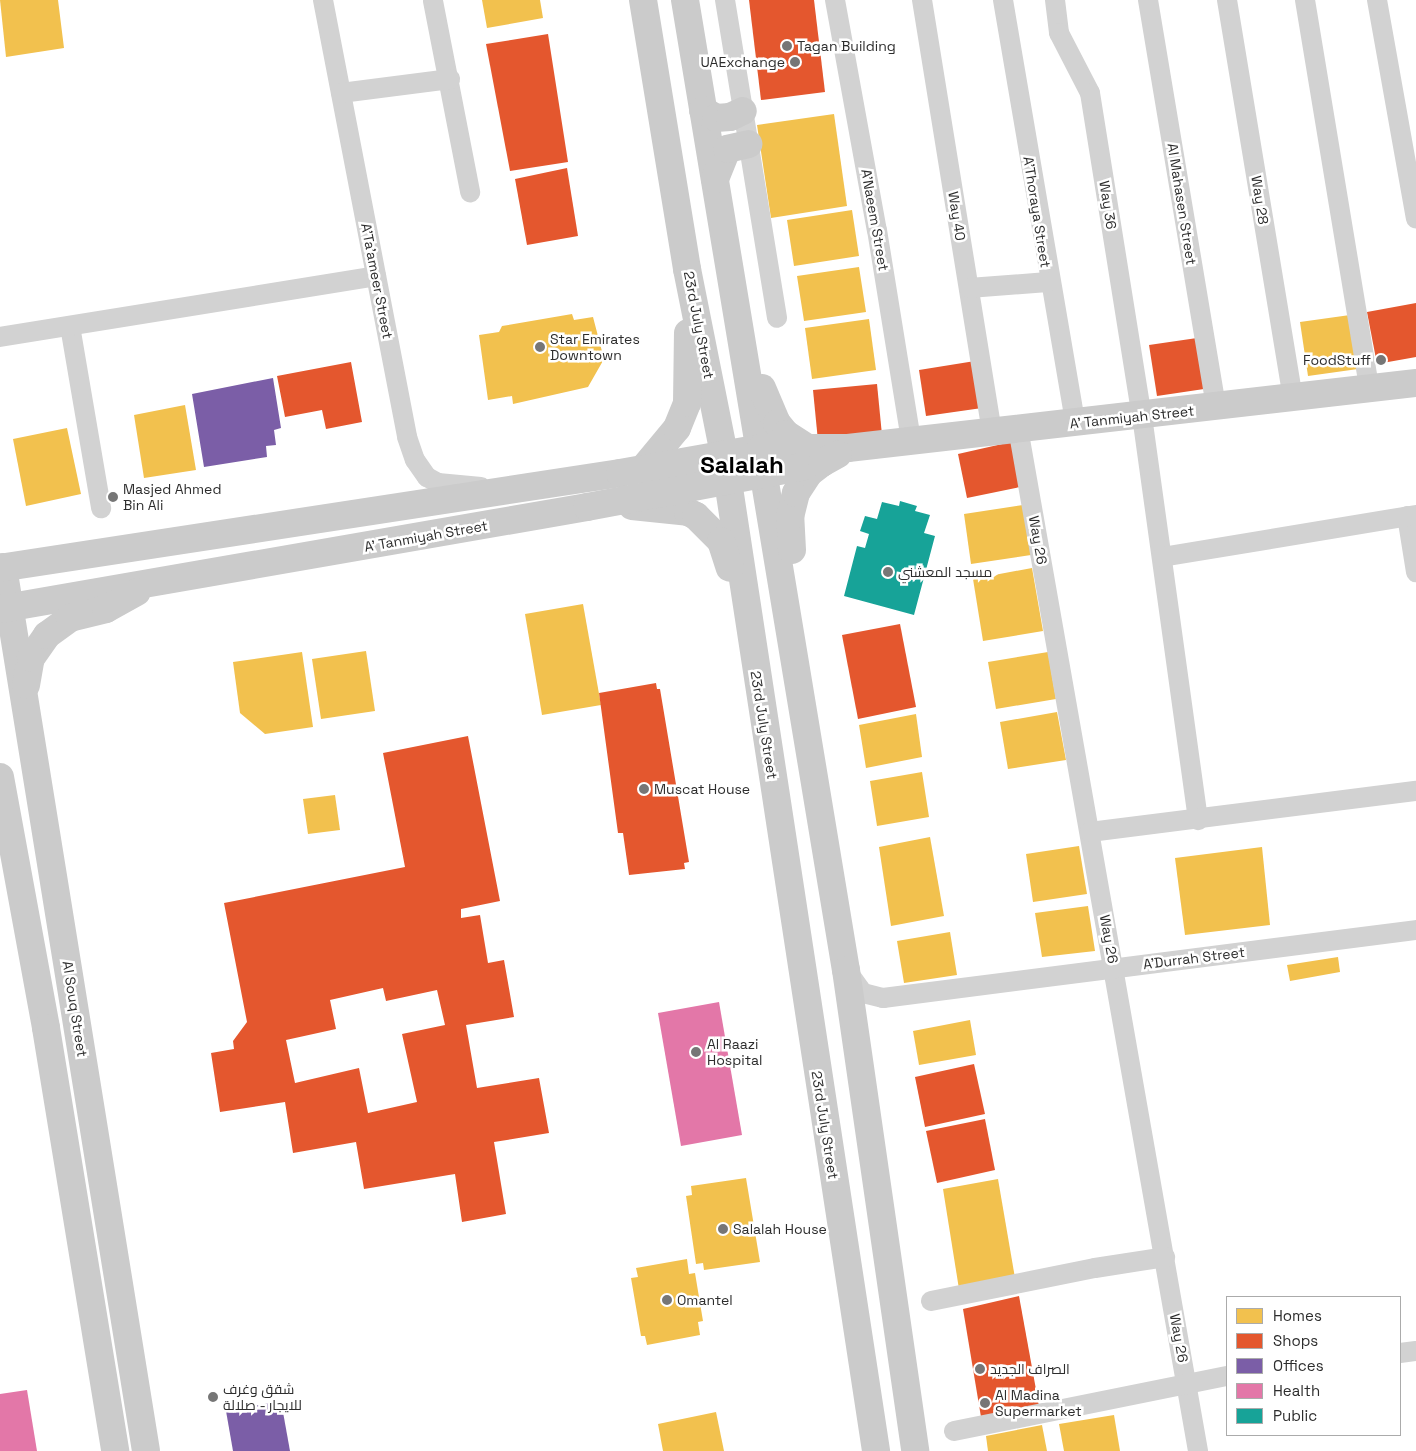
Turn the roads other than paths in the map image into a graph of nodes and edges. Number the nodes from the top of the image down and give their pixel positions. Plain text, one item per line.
1 (323, 0) edge
2 (643, 0) edge
3 (685, 0) edge
4 (725, 0) edge
5 (836, 0) edge
6 (922, 0) edge
7 (1003, 0) edge
8 (1055, 0) edge
9 (1148, 0) edge
10 (1227, 0) edge
11 (1306, 0) edge
12 (1377, 0) edge
13 (433, 1) edge
14 (450, 79) junction
15 (341, 93) junction
16 (703, 110) junction
17 (743, 111) junction
18 (748, 144) junction
19 (715, 180) junction
20 (470, 192) dead end
21 (1416, 219) edge
22 (688, 269) junction
23 (376, 276) junction
24 (1048, 282) junction
25 (968, 288) junction
26 (736, 306) junction
27 (776, 318) dead end
28 (70, 326) junction
29 (0, 338) edge
30 (1416, 383) edge
31 (1370, 391) junction
32 (1293, 400) junction
33 (1216, 408) junction
34 (1142, 416) junction
35 (1075, 423) junction
36 (1005, 430) junction
37 (911, 441) junction
38 (814, 455) junction
39 (763, 460) junction
40 (726, 467) junction
41 (643, 469) junction
42 (508, 490) junction
43 (614, 502) junction
44 (102, 508) dead end
45 (1412, 515) edge
46 (1162, 557) junction
47 (2, 568) edge
48 (1416, 572) edge
49 (152, 581) junction
50 (5, 608) edge
51 (787, 610) junction
52 (748, 621) junction
53 (25, 702) junction
54 (0, 777) edge
55 (1416, 791) edge
56 (1198, 820) junction
57 (1090, 832) junction
58 (1416, 930) edge
59 (1114, 967) junction
60 (846, 970) junction
61 (882, 998) junction
62 (857, 1037) junction
63 (1166, 1258) junction
64 (930, 1301) dead end
65 (1416, 1351) edge
66 (1401, 1353) edge
67 (1226, 1376) edge
68 (1187, 1382) junction
69 (954, 1431) dead end
70 (115, 1451) edge
71 (146, 1451) edge
72 (876, 1451) edge
73 (915, 1451) edge
74 (1198, 1451) edge

1 - 15 street, A'Ta'ameer Street
2 - 22 street, 23rd July Street
3 - 16 street
4 - 17 street
5 - 37 street, A'Naeem Street
6 - 25 street, Way 40
7 - 24 street, A'Thoraya Street
8 - 34 street, Way 36
9 - 33 street, Al Mahasen Street
10 - 32 street, Way 28
11 - 31 street
12 - 21 street
13 - 14 street
14 - 15 street
14 - 20 street
15 - 23 street, A'Ta'ameer Street
16 - 17 street
16 - 19 street
17 - 18 street
18 - 19 street
18 - 27 street
19 - 26 street
22 - 40 street, 23rd July Street
22 - 41 street
23 - 28 street
23 - 42 street, A'Ta'ameer Street
24 - 25 street
24 - 35 street, A'Thoraya Street
25 - 36 street, Way 40
26 - 38 street
26 - 39 street
28 - 29 street
28 - 44 street
30 - 31 street, A' Tanmiyah Street
31 - 32 street, A' Tanmiyah Street
32 - 33 street, A' Tanmiyah Street
33 - 34 street, A' Tanmiyah Street
34 - 35 street, A' Tanmiyah Street
34 - 46 street, Way 36
35 - 36 street, A' Tanmiyah Street
36 - 37 street, A' Tanmiyah Street
36 - 57 street, Way 26
37 - 38 street, A' Tanmiyah Street
38 - 39 street, A' Tanmiyah Street
38 - 51 street
39 - 40 street, A' Tanmiyah Street
39 - 51 street
40 - 41 street, A' Tanmiyah Street
40 - 43 street, A' Tanmiyah Street
40 - 52 street, 23rd July Street
41 - 42 street, A' Tanmiyah Street
42 - 47 street, A' Tanmiyah Street
43 - 49 street, A' Tanmiyah Street
43 - 52 street
45 - 46 street
45 - 48 street
46 - 56 street, Way 36
47 - 50 street, Al Souq Street
49 - 50 street, A' Tanmiyah Street
49 - 53 street
50 - 53 street, Al Souq Street
51 - 60 street
52 - 72 street, 23rd July Street
53 - 71 street, Al Souq Street
54 - 70 street
55 - 56 street
56 - 57 street
57 - 59 street, Way 26
58 - 59 street, A'Durrah Street
59 - 61 street, A'Durrah Street
59 - 63 street, Way 26
60 - 61 street
60 - 62 street
61 - 62 street
62 - 73 street
63 - 64 street
63 - 68 street, Way 26
65 - 66 street
67 - 68 street
68 - 69 street
68 - 74 street, Way 26

